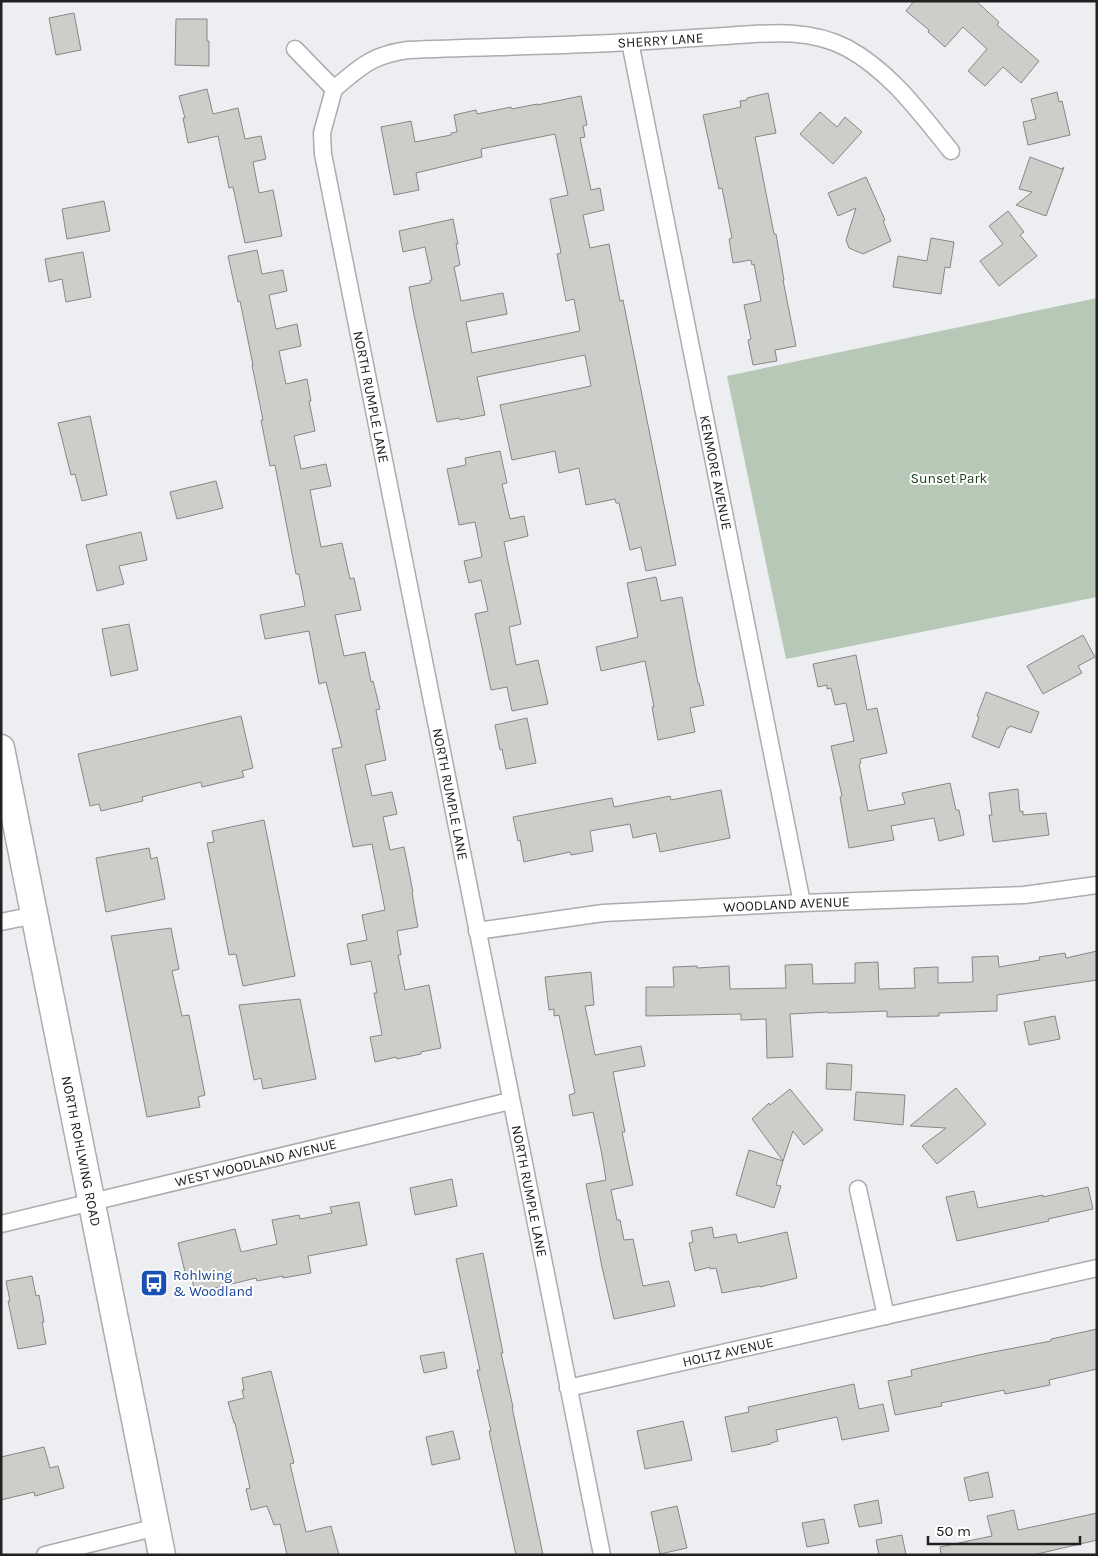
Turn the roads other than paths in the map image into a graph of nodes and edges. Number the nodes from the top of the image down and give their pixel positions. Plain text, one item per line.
1 (630, 42) junction
2 (295, 49) dead end
3 (334, 88) junction
4 (951, 151) dead end
5 (1, 748) edge
6 (1097, 885) edge
7 (802, 903) junction
8 (35, 915) junction
9 (1, 922) edge
10 (477, 931) junction
11 (510, 1101) junction
12 (858, 1189) dead end
13 (92, 1201) junction
14 (1, 1224) edge
15 (1097, 1268) edge
16 (886, 1316) junction
17 (568, 1388) junction
18 (156, 1527) junction
19 (45, 1555) edge
20 (162, 1555) edge
21 (602, 1555) edge

1 - 3 street, SHERRY LANE
1 - 4 street, SHERRY LANE
1 - 7 street, KENMORE AVENUE
2 - 3 street
3 - 10 street, NORTH RUMPLE LANE
5 - 8 main road, NORTH ROHLWING ROAD
6 - 7 street, WOODLAND AVENUE
7 - 10 street, WOODLAND AVENUE
8 - 9 street
8 - 13 main road, NORTH ROHLWING ROAD
10 - 11 street, NORTH RUMPLE LANE
11 - 13 street, WEST WOODLAND AVENUE
11 - 17 street, NORTH RUMPLE LANE
12 - 16 street
13 - 14 street, WEST WOODLAND AVENUE
13 - 18 main road, NORTH ROHLWING ROAD
15 - 16 street, HOLTZ AVENUE
16 - 17 street, HOLTZ AVENUE
17 - 21 street, NORTH RUMPLE LANE
18 - 19 street
18 - 20 main road, NORTH ROHLWING ROAD

